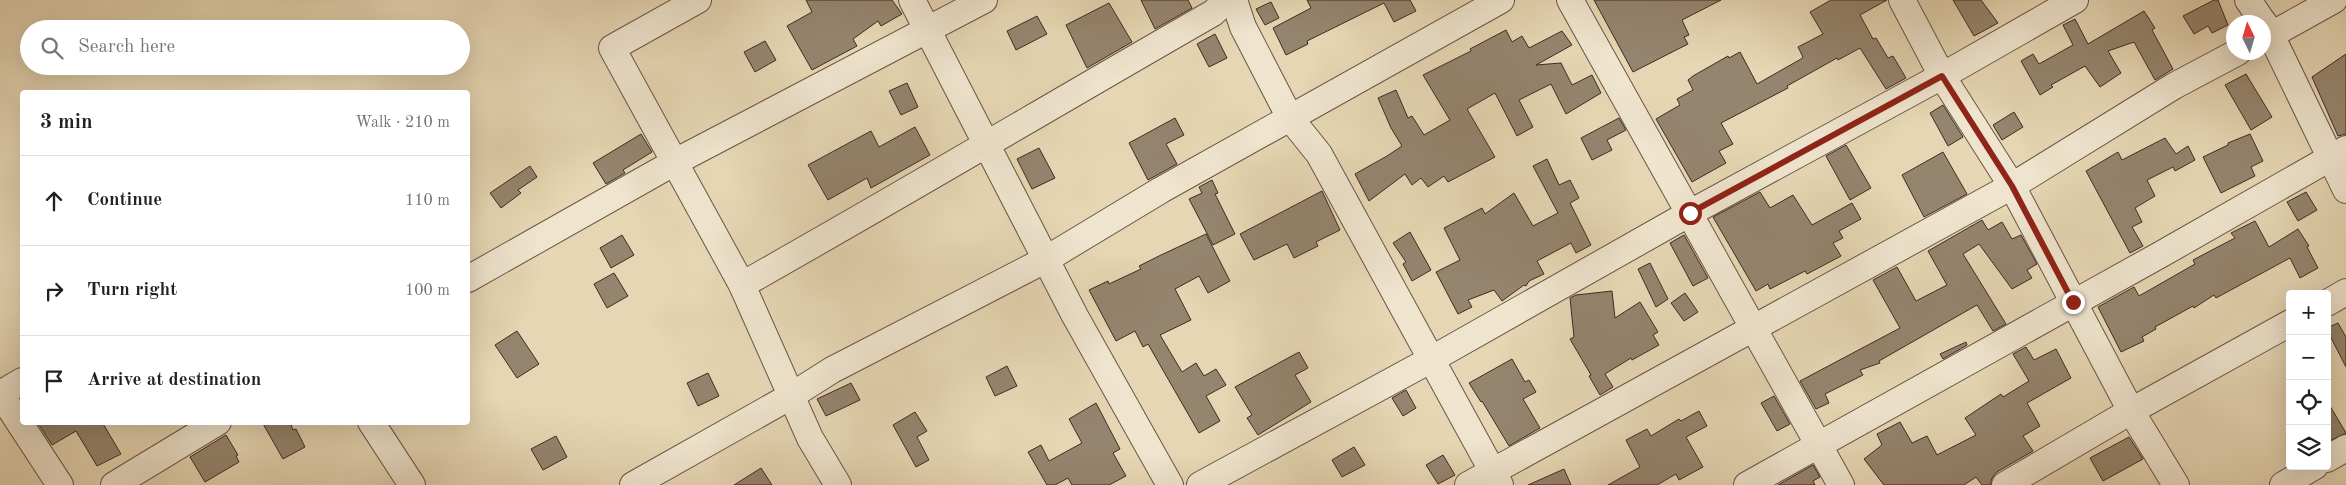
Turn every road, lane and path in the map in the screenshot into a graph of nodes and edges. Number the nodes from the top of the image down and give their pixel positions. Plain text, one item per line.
1 (698, 0) edge
2 (912, 0) edge
3 (984, 0) edge
4 (1227, 0) edge
5 (1234, 0) edge
6 (1501, 0) edge
7 (1570, 0) edge
8 (1902, 0) edge
9 (2075, 0) edge
10 (2248, 0) edge
11 (2334, 0) edge
12 (2256, 15) edge
13 (2271, 27) edge
14 (929, 30) junction
15 (2271, 40) edge
16 (2226, 58) edge
17 (1942, 76) junction
18 (1290, 118) junction
19 (986, 143) junction
20 (2338, 153) edge
21 (675, 162) junction
22 (2012, 186) junction
23 (2346, 190) edge
24 (1690, 213) junction
25 (1045, 260) junction
26 (470, 278) edge
27 (742, 285) junction
28 (2346, 292) edge
29 (2331, 301) edge
30 (2073, 302) junction
31 (2286, 326) edge
32 (1752, 328) junction
33 (1432, 359) junction
34 (20, 382) edge
35 (0, 393) edge
36 (791, 396) junction
37 (2131, 411) junction
38 (20, 424) edge
39 (21, 425) edge
40 (213, 425) edge
41 (373, 425) edge
42 (1819, 446) junction
43 (2346, 448) edge
44 (2331, 457) edge
45 (2308, 470) edge
46 (1496, 479) edge
47 (60, 485) edge
48 (114, 485) edge
49 (412, 485) edge
50 (633, 485) edge
51 (838, 485) edge
52 (1170, 485) edge
53 (1200, 485) edge
54 (1468, 485) edge
55 (1747, 485) edge
56 (1841, 485) edge
57 (2005, 485) edge
58 (2176, 485) edge
59 (2283, 485) edge

1 - 21 street
2 - 14 street
3 - 14 street
4 - 19 street
5 - 18 street
6 - 18 street
7 - 24 street
8 - 17 street
9 - 17 street
10 - 12 street
11 - 13 street
14 - 19 street
14 - 21 street
15 - 20 street
16 - 22 street
17 - 22 street
17 - 24 street
18 - 25 street
18 - 33 street
19 - 25 street
19 - 27 street
20 - 23 street
20 - 30 street
21 - 26 street
21 - 27 street
22 - 30 street
22 - 32 street
24 - 32 street
24 - 33 street
25 - 36 street
25 - 52 street
27 - 36 street
28 - 29 street
30 - 37 street
30 - 42 street
31 - 37 street
32 - 42 street
32 - 46 street
33 - 46 street
33 - 53 street
34 - 35 street
35 - 38 street
36 - 50 street
36 - 51 street
37 - 57 street
37 - 58 street
39 - 47 street
40 - 48 street
41 - 49 street
42 - 55 street
42 - 56 street
43 - 44 street
45 - 59 street
46 - 54 street

